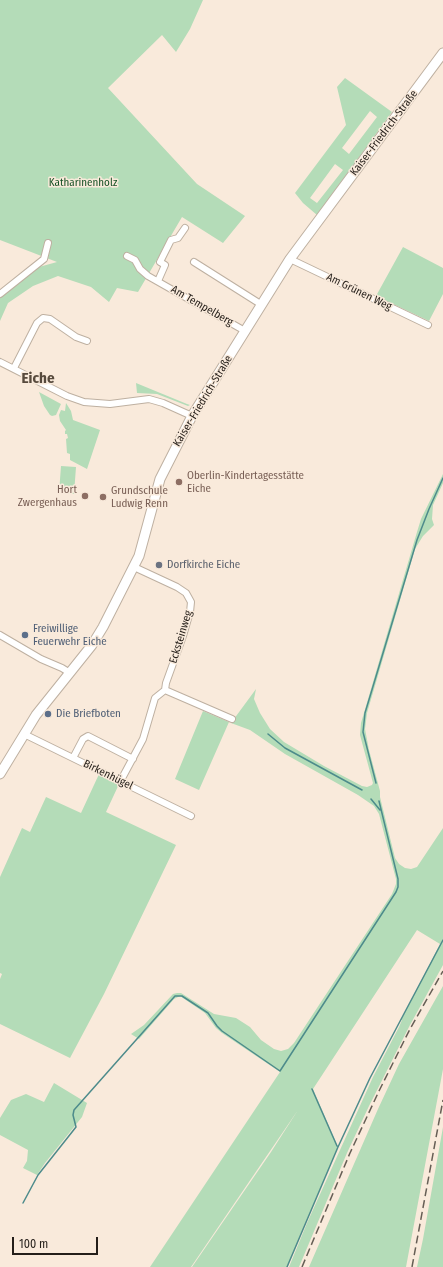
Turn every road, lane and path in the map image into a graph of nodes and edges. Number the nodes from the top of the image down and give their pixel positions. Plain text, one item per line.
1 (443, 53) edge
2 (185, 228) dead end
3 (48, 243) dead end
4 (127, 256) dead end
5 (290, 259) junction
6 (194, 262) dead end
7 (158, 281) junction
8 (0, 294) edge
9 (262, 305) junction
10 (428, 325) dead end
11 (245, 331) junction
12 (87, 341) dead end
13 (0, 362) edge
14 (14, 368) junction
15 (192, 416) junction
16 (134, 567) junction
17 (0, 634) edge
18 (70, 673) junction
19 (165, 690) junction
20 (232, 720) dead end
21 (24, 734) junction
22 (73, 758) junction
23 (133, 759) junction
24 (1, 771) edge
25 (120, 782) junction
26 (191, 816) dead end

1 - 5 street, Kaiser-Friedrich-Straße
2 - 7 street, Am Tempelberg
3 - 8 street
4 - 7 street, Am Tempelberg
5 - 9 street, Kaiser-Friedrich-Straße
5 - 10 street, Am Grünen Weg
6 - 9 street
7 - 11 street, Am Tempelberg
9 - 11 street, Kaiser-Friedrich-Straße
11 - 15 street, Kaiser-Friedrich-Straße
12 - 14 street
13 - 14 street
14 - 15 street
15 - 16 street, Kaiser-Friedrich-Straße
16 - 18 street, Kaiser-Friedrich-Straße
16 - 19 street, Ecksteinweg
17 - 18 street
18 - 21 street, Kaiser-Friedrich-Straße
19 - 20 street
19 - 23 street, Ecksteinweg
21 - 22 street, Birkenhügel
21 - 24 street, Kaiser-Friedrich-Straße
22 - 23 street
22 - 25 street, Birkenhügel
23 - 25 street, Ecksteinweg
25 - 26 street, Birkenhügel

